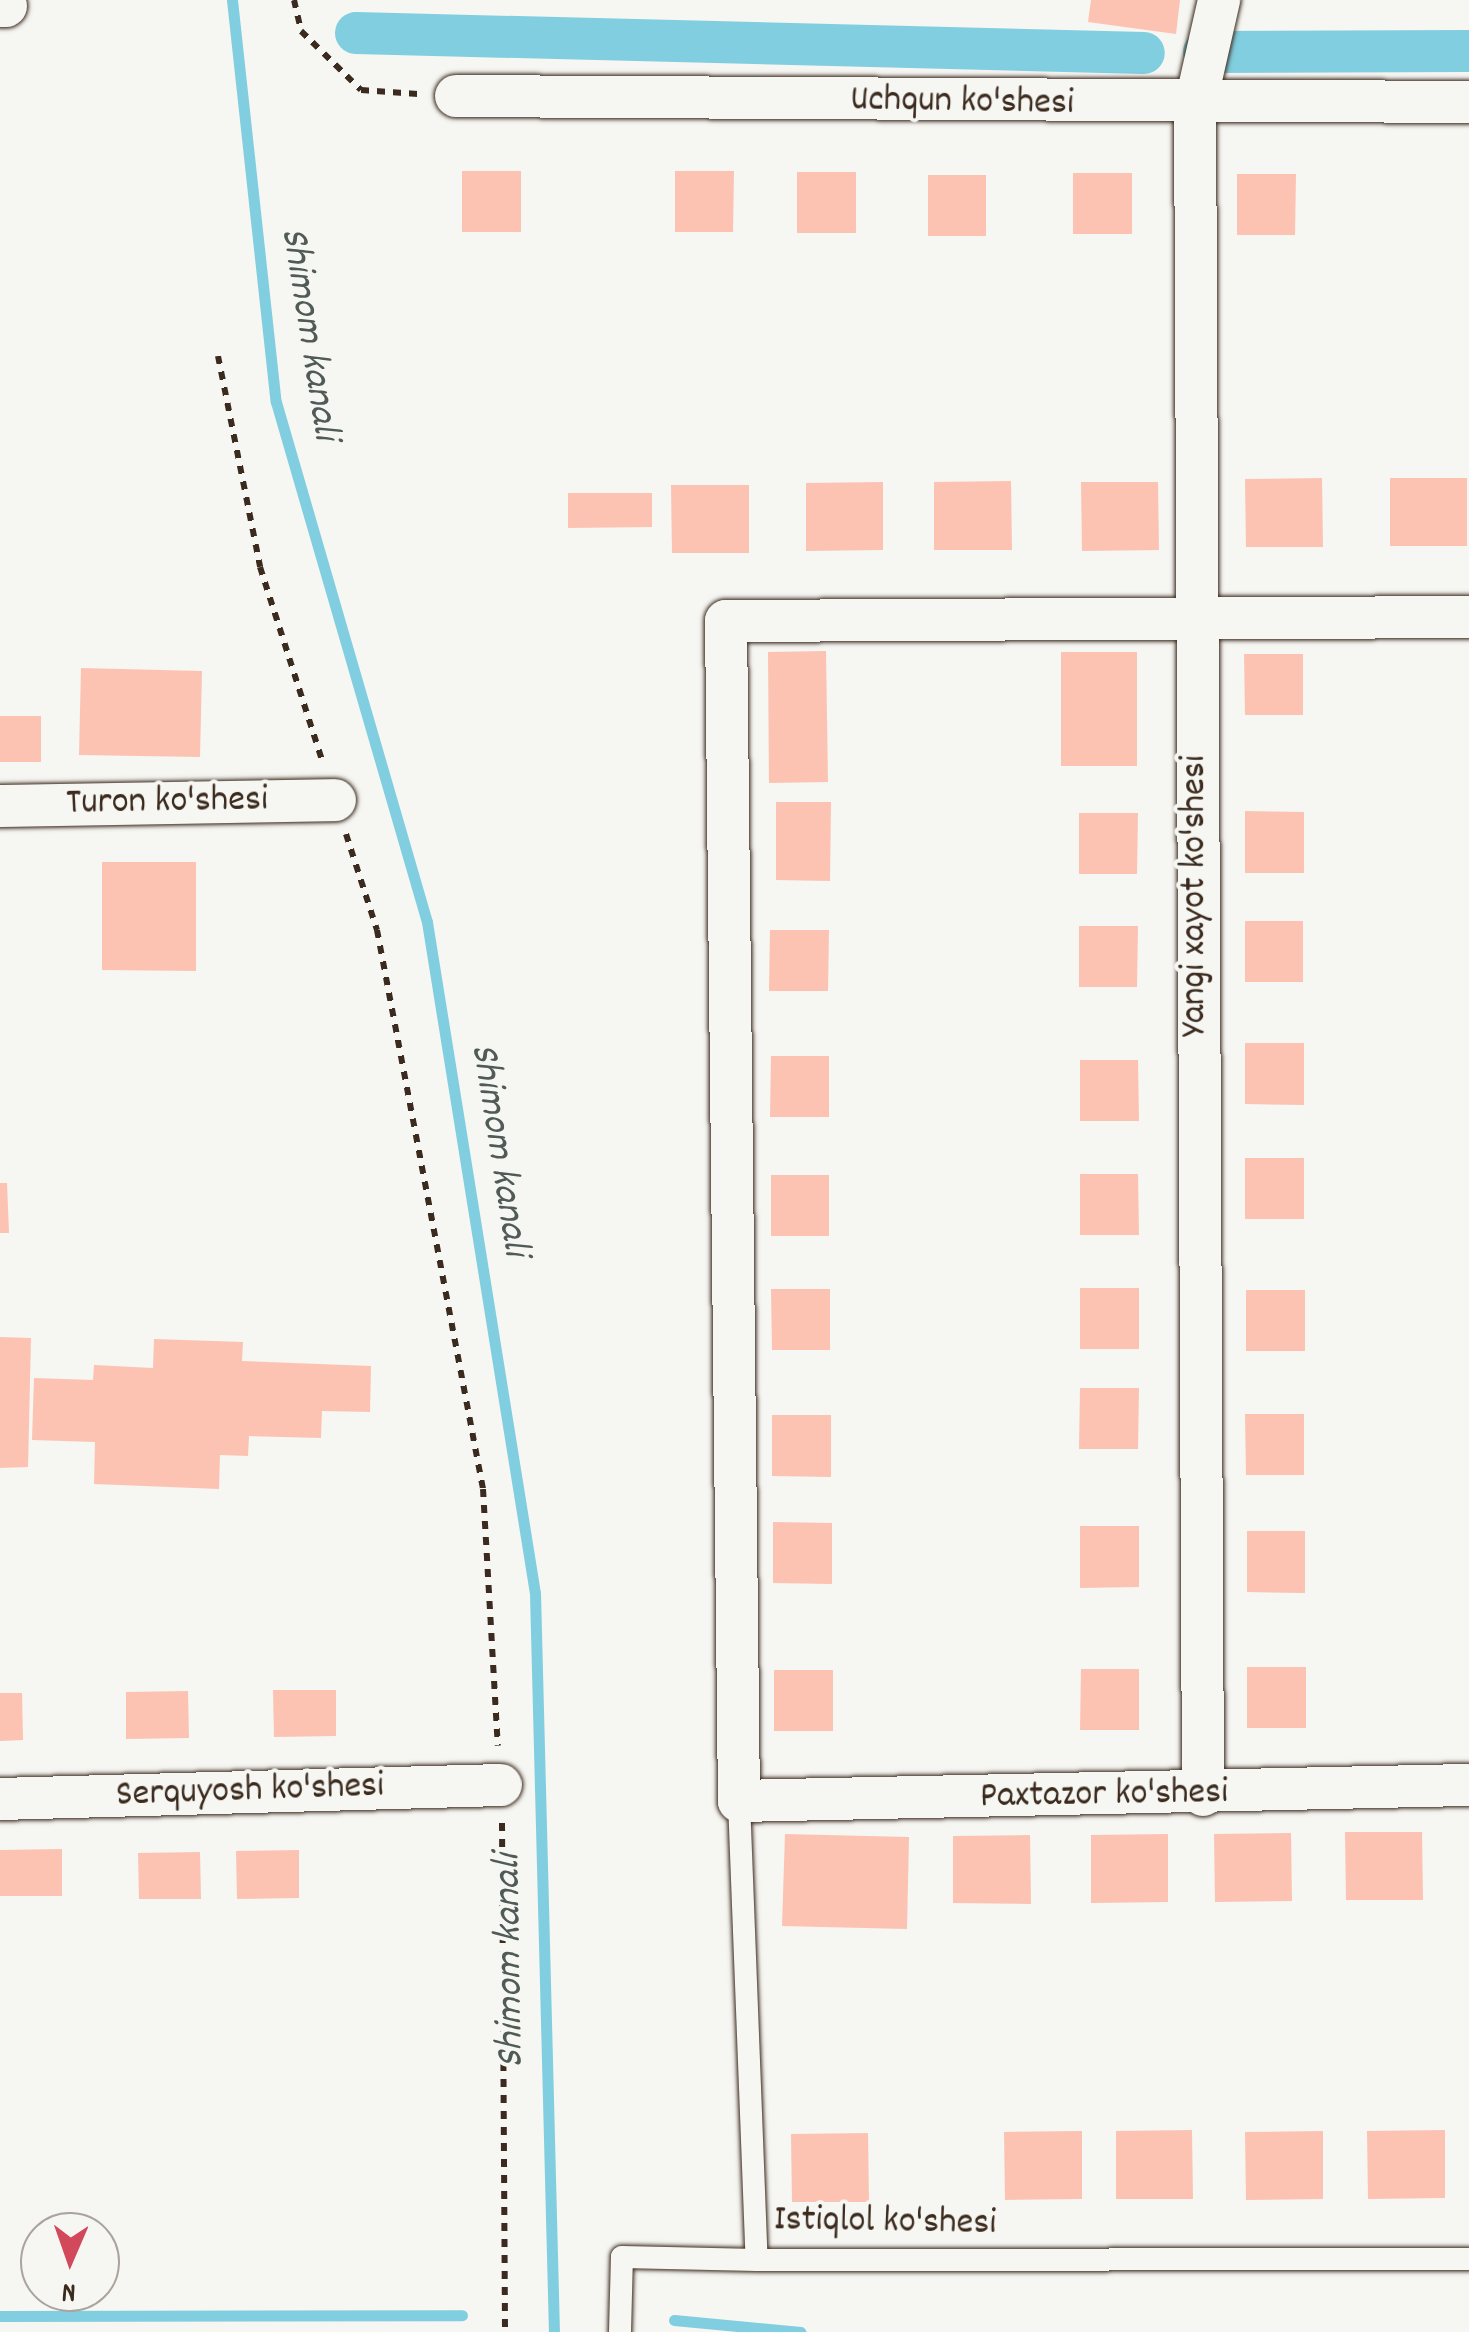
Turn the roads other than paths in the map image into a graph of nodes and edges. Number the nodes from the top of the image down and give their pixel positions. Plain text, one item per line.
1 (1219, 0) edge
2 (456, 96) road end
3 (1469, 102) edge
4 (1195, 106) junction
5 (1194, 616) junction
6 (1469, 617) edge
7 (335, 800) road end
8 (0, 806) edge
9 (501, 1785) road end
10 (1469, 1785) edge
11 (1203, 1795) junction
12 (0, 1799) edge
13 (739, 1802) junction
14 (1469, 2259) edge
15 (756, 2260) junction
16 (620, 2332) edge

1 - 4 street, Yangi xayot ko'shesi
2 - 4 street, Uchqun ko'shesi
3 - 4 street, Uchqun ko'shesi
4 - 5 street, Yangi xayot ko'shesi
5 - 6 street
5 - 11 street, Yangi xayot ko'shesi
5 - 13 street
7 - 8 street, Turon ko'shesi
9 - 12 street, Serquyosh ko'shesi
10 - 11 street, Paxtazor ko'shesi
11 - 13 street, Paxtazor ko'shesi
13 - 15 lane, Istiqlol ko'shesi
14 - 15 lane, Istiqlol ko'shesi
15 - 16 lane

